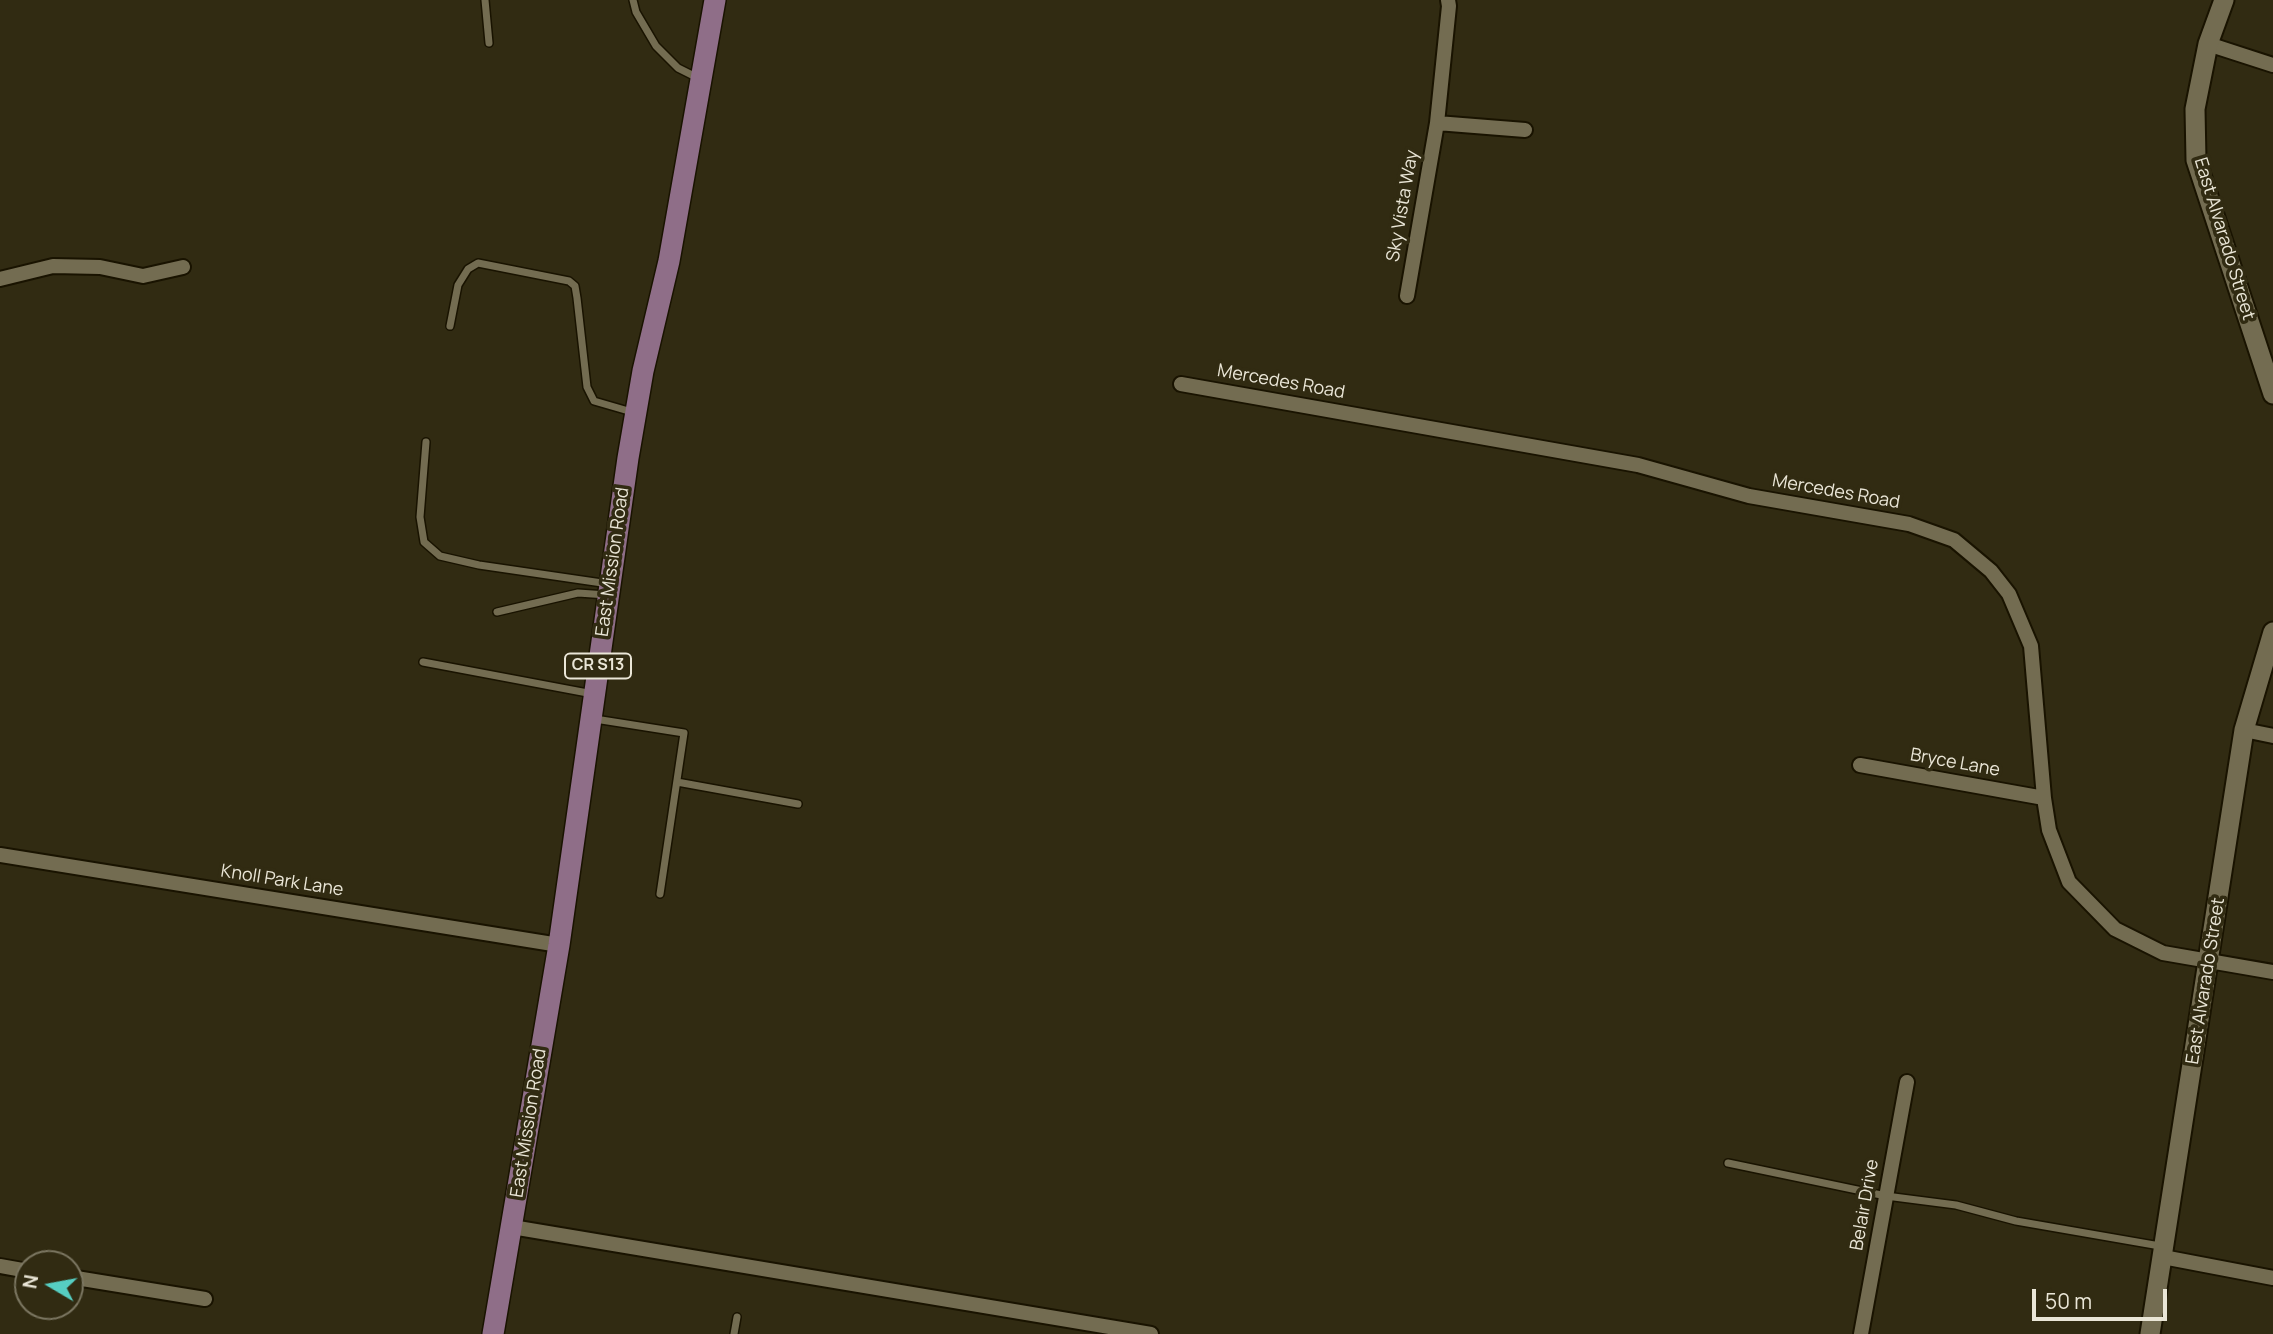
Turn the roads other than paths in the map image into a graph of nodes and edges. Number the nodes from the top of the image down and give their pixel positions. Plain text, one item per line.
1 (485, 0) edge
2 (633, 0) edge
3 (715, 0) edge
4 (1448, 0) edge
5 (2224, 0) edge
6 (489, 43) dead end
7 (2208, 44) junction
8 (2273, 65) edge
9 (702, 80) junction
10 (1437, 123) junction
11 (1525, 130) dead end
12 (183, 267) dead end
13 (0, 279) edge
14 (1407, 296) dead end
15 (450, 326) dead end
16 (1181, 384) dead end
17 (2273, 394) edge
18 (636, 414) junction
19 (426, 442) dead end
20 (609, 589) junction
21 (497, 612) dead end
22 (2273, 632) edge
23 (423, 662) dead end
24 (594, 695) junction
25 (591, 718) junction
26 (2244, 730) junction
27 (2273, 736) edge
28 (1860, 765) dead end
29 (677, 782) junction
30 (2043, 798) junction
31 (798, 804) dead end
32 (0, 855) edge
33 (660, 894) dead end
34 (559, 945) junction
35 (2209, 961) junction
36 (2273, 972) edge
37 (1907, 1082) dead end
38 (1728, 1163) dead end
39 (1886, 1196) junction
40 (512, 1227) junction
41 (2164, 1252) junction
42 (2273, 1278) edge
43 (84, 1279) edge
44 (205, 1299) dead end
45 (737, 1317) dead end
46 (493, 1334) edge
47 (734, 1334) edge
48 (1151, 1334) edge
49 (1861, 1334) edge
50 (2150, 1334) edge

1 - 6 lane
2 - 9 lane
3 - 9 main road, East Mission Road / CR S13
4 - 10 street, Sky Vista Way
5 - 7 street, East Alvarado Street
7 - 8 street
7 - 17 street, East Alvarado Street
9 - 18 main road, East Mission Road / CR S13
10 - 11 street
10 - 14 street, Sky Vista Way
12 - 13 street
15 - 18 lane
16 - 30 street, Mercedes Road
18 - 20 main road, East Mission Road / CR S13
19 - 20 lane
20 - 21 lane
20 - 24 main road, East Mission Road / CR S13
22 - 26 street, East Alvarado Street
23 - 24 lane
24 - 25 main road, East Mission Road / CR S13
25 - 29 lane
25 - 34 main road, East Mission Road / CR S13
26 - 27 street
26 - 35 street, East Alvarado Street
28 - 30 street, Bryce Lane
29 - 31 lane
29 - 33 lane
30 - 35 street, Mercedes Road
32 - 34 street, Knoll Park Lane
34 - 40 main road, East Mission Road / CR S13
35 - 36 street, Mercedes Road
35 - 41 street, East Alvarado Street
37 - 39 street, Belair Drive
38 - 39 lane
39 - 41 lane
39 - 49 street, Belair Drive
40 - 46 main road, East Mission Road / CR S13
40 - 48 street
41 - 42 street
41 - 50 street, East Alvarado Street
43 - 44 street
45 - 47 lane

